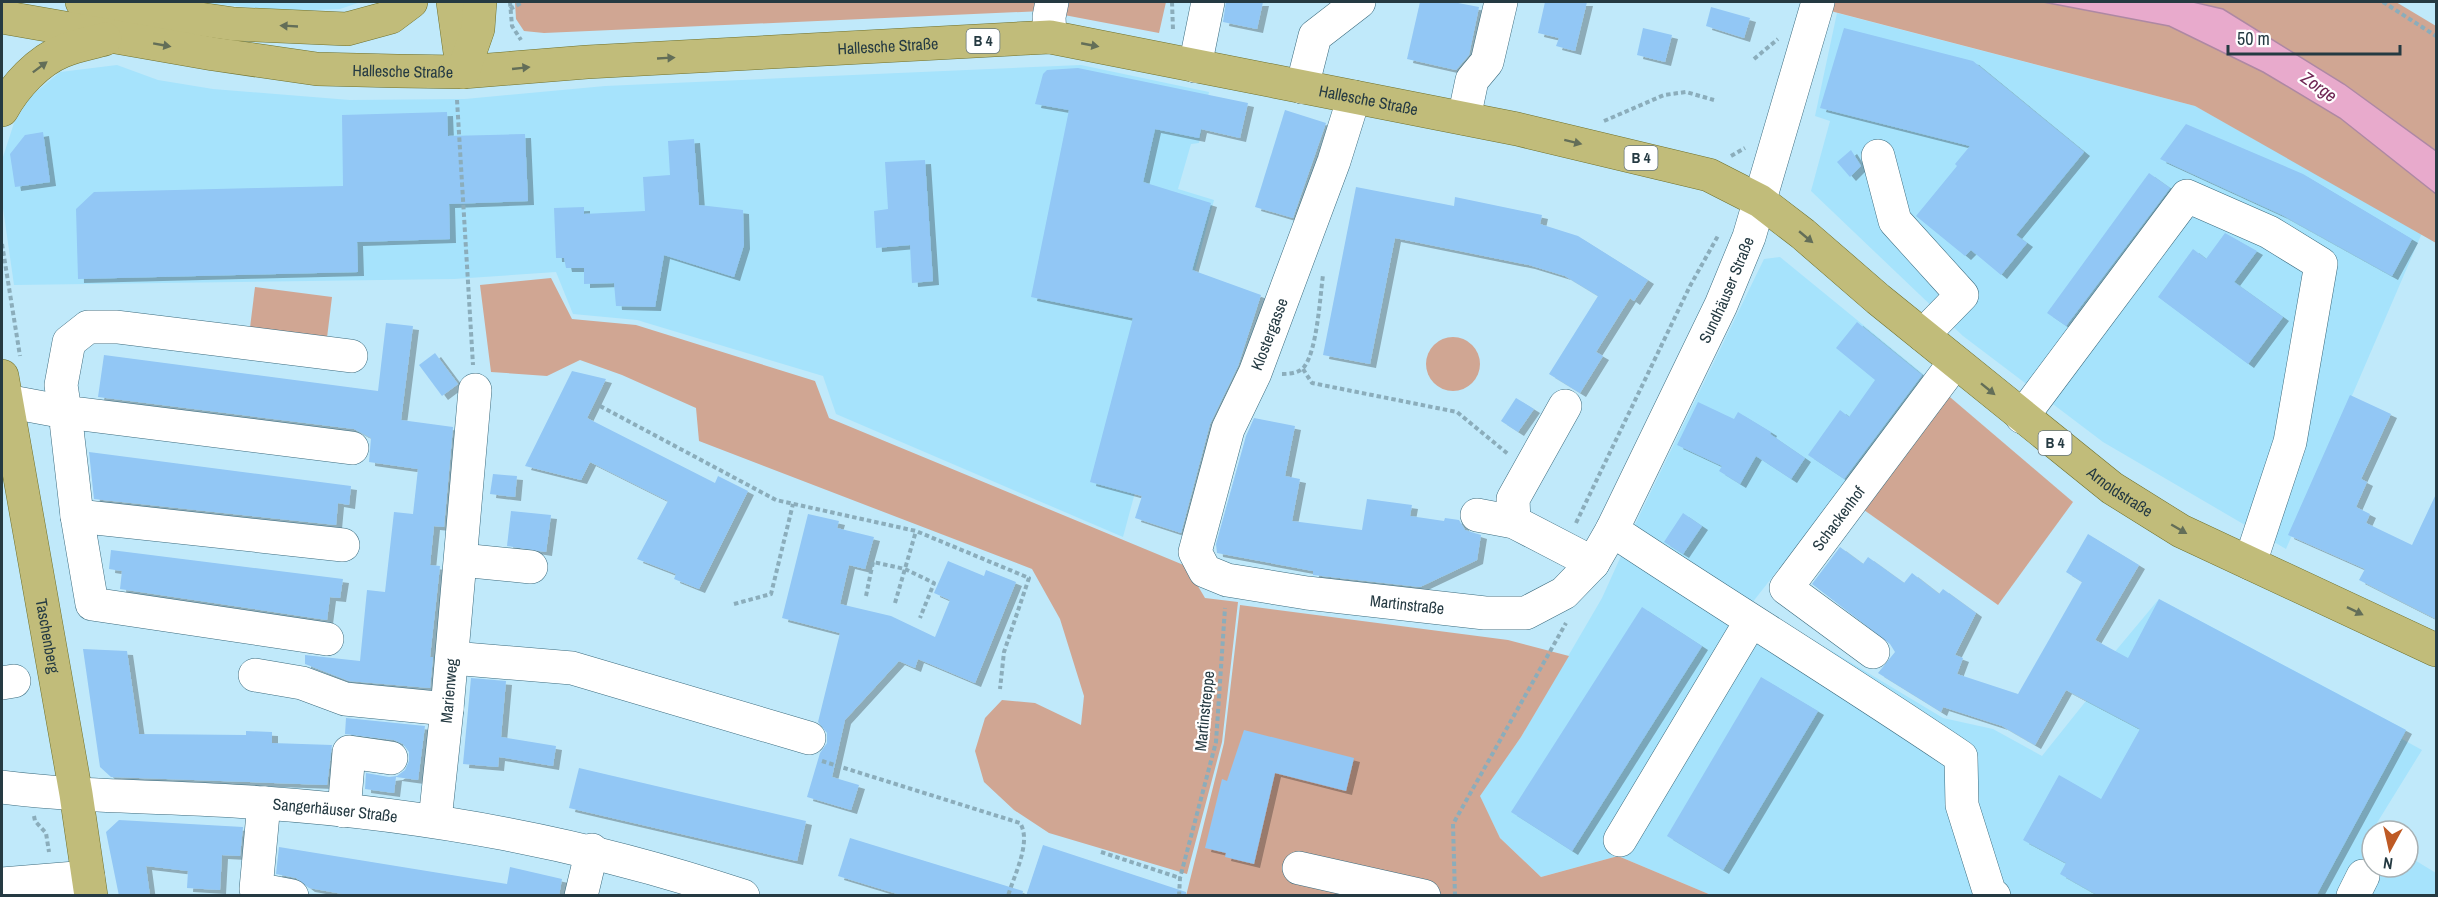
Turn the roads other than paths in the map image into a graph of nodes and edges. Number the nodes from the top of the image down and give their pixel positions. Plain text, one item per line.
1 (82, 2) edge
2 (411, 2) edge
3 (453, 2) edge
4 (1052, 2) edge
5 (1208, 2) edge
6 (1359, 2) edge
7 (1501, 2) edge
8 (495, 5) edge
9 (2, 17) edge
10 (1805, 18) edge
11 (114, 37) junction
12 (1050, 37) junction
13 (1196, 66) junction
14 (460, 82) junction
15 (1302, 87) junction
16 (1354, 97) junction
17 (2, 110) edge
18 (1464, 118) junction
19 (1878, 156) dead end
20 (1760, 201) junction
21 (1923, 335) junction
22 (351, 356) dead end
23 (1955, 363) junction
24 (475, 390) road end
25 (8, 395) edge
26 (1565, 406) dead end
27 (65, 412) junction
28 (2022, 417) junction
29 (352, 448) dead end
30 (1477, 515) dead end
31 (77, 516) junction
32 (1514, 522) junction
33 (1612, 530) junction
34 (343, 545) dead end
35 (461, 560) junction
36 (1593, 563) junction
37 (2250, 563) junction
38 (531, 567) dead end
39 (1216, 575) joint
40 (1750, 621) junction
41 (327, 639) dead end
42 (2436, 650) edge
43 (1873, 652) dead end
44 (452, 658) junction
45 (255, 675) dead end
46 (447, 709) junction
47 (809, 738) road end
48 (391, 758) dead end
49 (16, 789) edge
50 (76, 794) junction
51 (264, 803) junction
52 (344, 811) junction
53 (435, 820) junction
54 (1620, 840) dead end
55 (592, 850) junction
56 (1299, 868) dead end
57 (2, 884) edge
58 (89, 886) edge
59 (1991, 895) edge
60 (292, 896) edge
61 (581, 896) edge
62 (744, 896) edge
63 (1424, 896) edge

2 -> 1 main road
3 - 14 main road
4 - 12 street
5 - 13 street
6 - 15 street
7 - 18 street
8 - 14 main road
9 - 11 main road, Hallesche Straße
10 - 20 street, Sundhäuser Straße
11 -> 14 main road, Hallesche Straße
17 -> 11 main road
12 -> 13 main road, Hallesche Straße / B 4
14 -> 12 main road, Hallesche Straße / B 4
13 - 15 main road, Hallesche Straße / B 4
15 - 16 main road, Hallesche Straße / B 4
16 - 18 main road, Hallesche Straße / B 4
16 - 39 street, Klostergasse
18 -> 20 main road, Hallesche Straße / B 4
19 - 21 street
20 -> 21 main road, Arnoldstraße / B 4
20 - 33 street, Sundhäuser Straße
21 - 23 main road, Arnoldstraße / B 4
22 - 27 street
23 -> 28 main road, Arnoldstraße / B 4
23 - 43 street, Schackenhof
24 - 35 street, Marienweg
25 - 27 street
25 - 50 main road, Taschenberg
26 - 32 street
27 - 29 street
27 - 31 street
28 -> 37 main road, Arnoldstraße / B 4
28 - 37 street
30 - 32 street
31 - 34 street
31 - 41 street
32 - 36 street
33 - 36 street, Sundhäuser Straße
33 - 40 street
35 - 38 street
35 - 44 street, Marienweg
36 - 39 street, Martinstraße
37 -> 42 main road, Arnoldstraße / B 4
40 - 54 street
40 - 59 street
44 - 46 street, Marienweg
44 - 47 street
45 - 46 street
46 - 53 street, Marienweg
48 - 52 street
49 - 50 street, Sangerhäuser Straße
50 - 51 street, Sangerhäuser Straße
50 - 58 main road, Taschenberg
51 - 52 street, Sangerhäuser Straße
51 - 60 street
52 - 53 street, Sangerhäuser Straße
53 - 55 street, Sangerhäuser Straße
55 - 61 street
55 - 62 street, Sangerhäuser Straße
56 - 63 street
57 - 58 street

